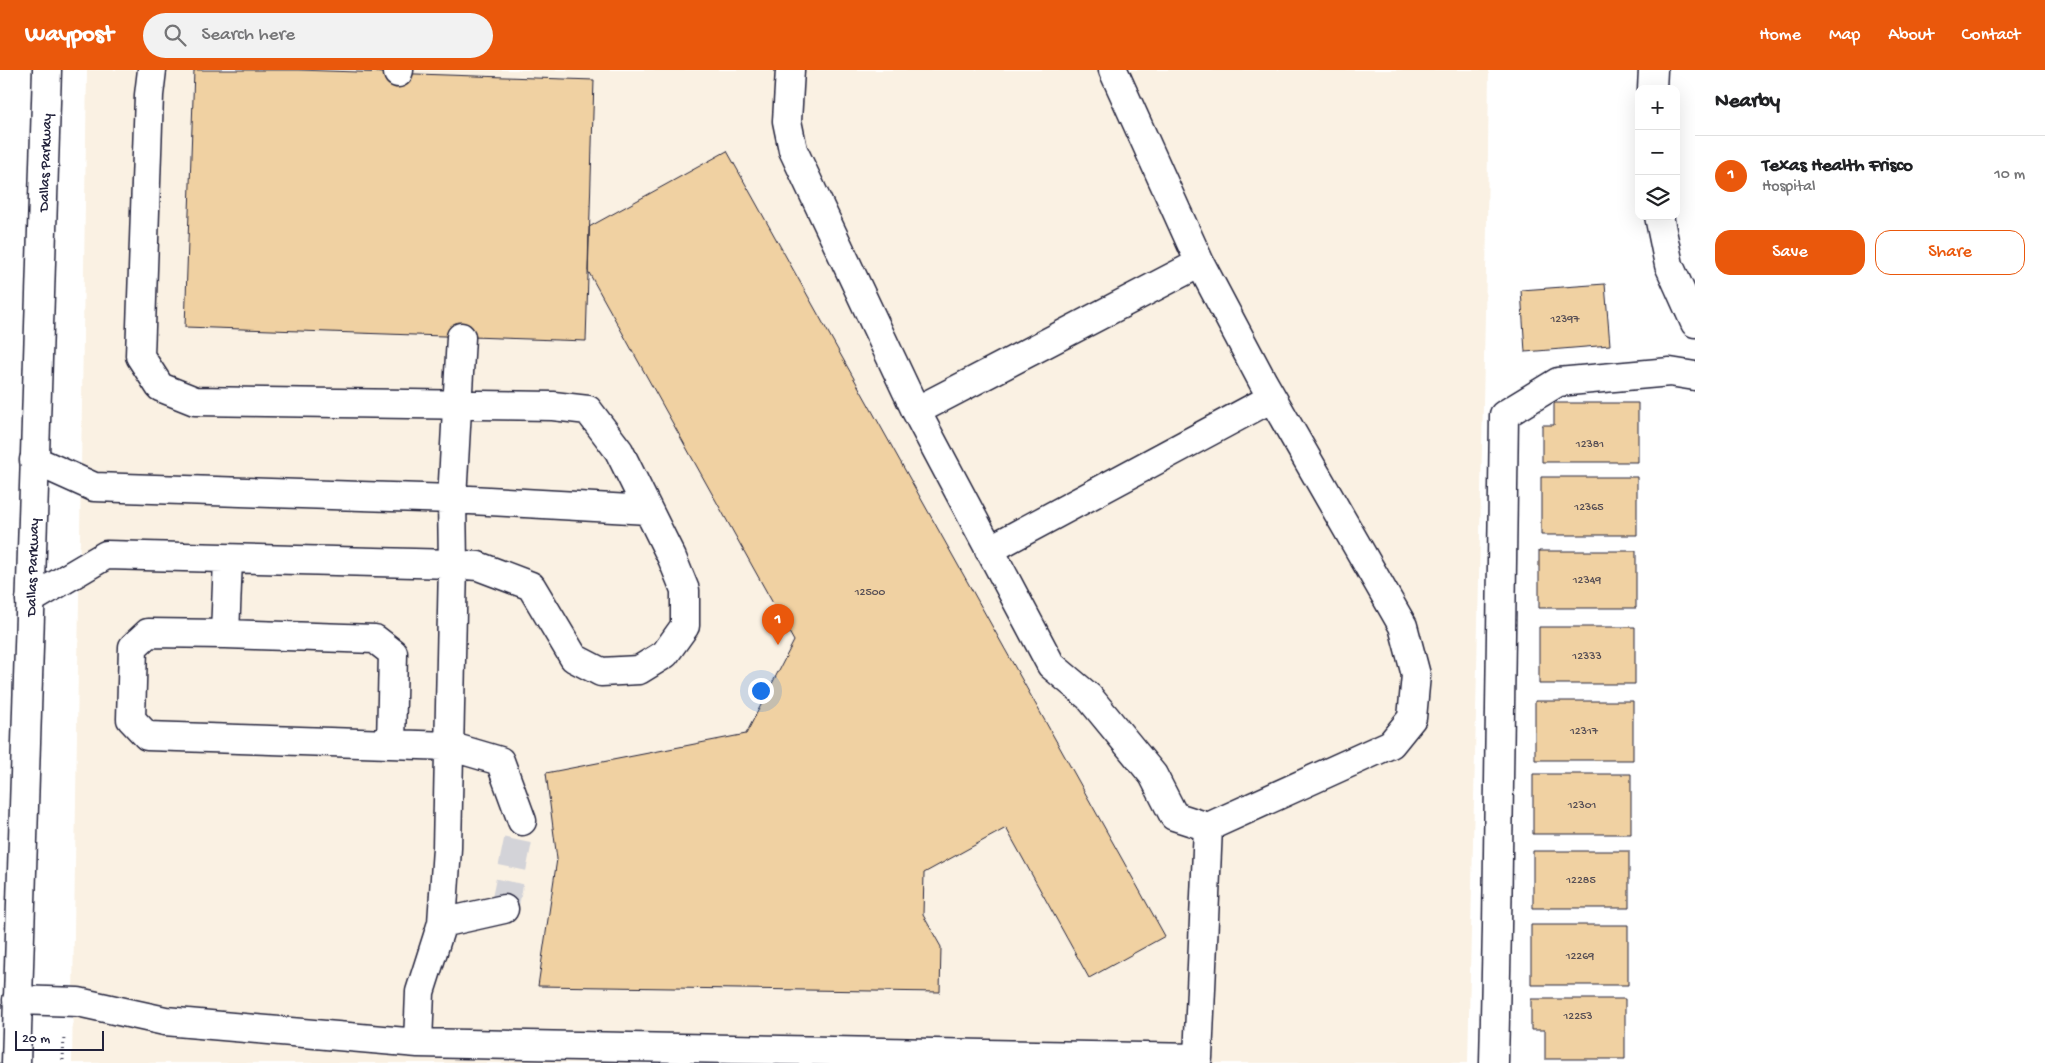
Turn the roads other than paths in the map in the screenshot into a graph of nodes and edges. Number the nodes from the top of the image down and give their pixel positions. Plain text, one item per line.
1 (47, 70) edge
2 (152, 70) edge
3 (790, 70) edge
4 (1113, 70) edge
5 (1653, 70) edge
6 (1652, 85) edge
7 (1660, 220) edge
8 (1200, 263) junction
9 (1695, 323) edge
10 (461, 337) dead end
11 (1695, 376) edge
12 (1272, 398) junction
13 (456, 405) junction
14 (916, 411) junction
15 (34, 460) junction
16 (452, 499) junction
17 (648, 510) junction
18 (989, 550) junction
19 (228, 559) junction
20 (453, 564) junction
21 (30, 600) junction
22 (224, 634) junction
23 (391, 744) junction
24 (449, 746) junction
25 (522, 821) tunnel mouth
26 (1208, 827) junction
27 (504, 909) dead end
28 (442, 923) junction
29 (17, 1000) junction
30 (418, 1044) junction
31 (16, 1063) edge
32 (1494, 1063) edge

1 - 15 main road, Dallas Parkway
2 - 13 main road
3 - 14 main road
4 - 8 main road
5 - 6 main road
7 - 9 main road
8 - 12 main road
8 - 14 main road
10 - 13 main road
11 - 32 main road
12 - 18 main road
12 - 26 main road
13 - 16 main road
13 - 17 main road
14 - 18 main road
15 - 16 main road
15 - 21 main road, Dallas Parkway
16 - 17 main road
16 - 20 main road
17 - 20 main road
18 - 26 main road
19 - 20 main road
19 - 21 main road
19 - 22 main road
20 - 24 main road
21 - 29 main road, Dallas Parkway
22 - 23 main road
22 - 23 main road
23 - 24 main road
24 - 25 main road
24 - 28 main road
26 - 30 main road
27 - 28 main road
28 - 30 main road
29 - 30 main road
29 - 31 main road, Dallas Parkway

